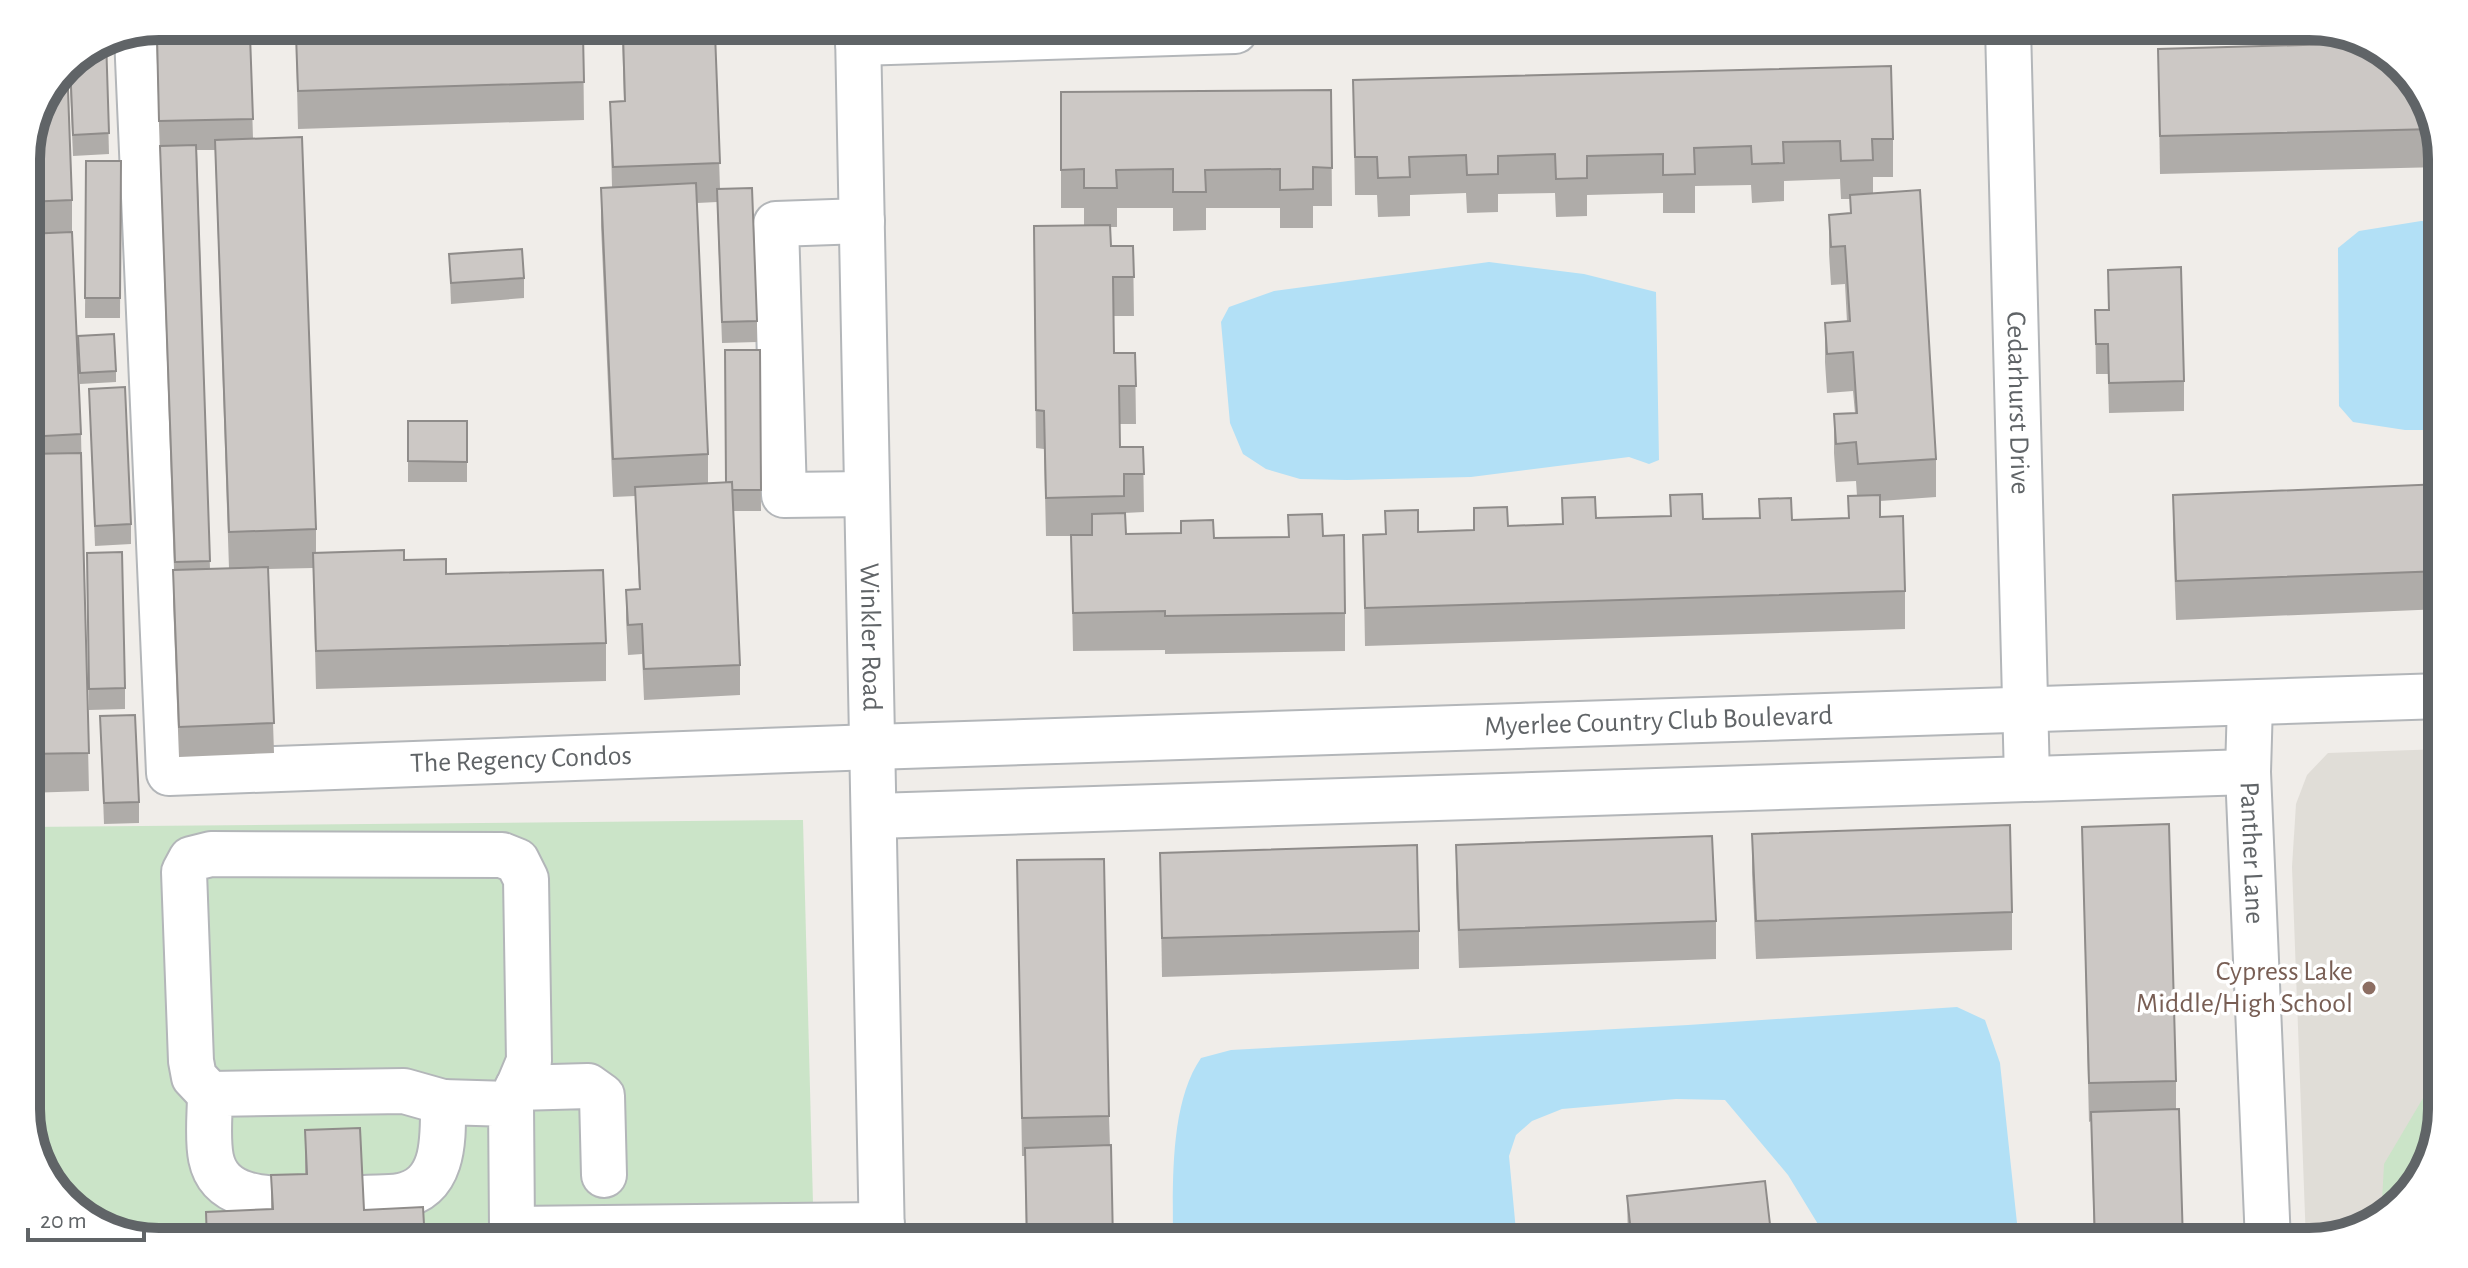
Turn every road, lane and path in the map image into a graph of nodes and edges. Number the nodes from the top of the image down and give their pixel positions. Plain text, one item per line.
1 (858, 40) edge
2 (2008, 40) edge
3 (137, 42) edge
4 (862, 221) junction
5 (867, 494) junction
6 (2428, 697) edge
7 (2250, 703) junction
8 (2025, 708) junction
9 (873, 747) junction
10 (2248, 772) junction
11 (2027, 779) junction
12 (875, 816) junction
13 (210, 1094) junction
14 (514, 1096) junction
15 (443, 1102) junction
16 (604, 1175) dead end
17 (362, 1198) edge
18 (307, 1200) edge
19 (512, 1228) edge
20 (882, 1228) edge
21 (2267, 1228) edge

1 - 4 street, Winkler Road
2 - 8 street, Cedarhurst Drive
3 - 9 street, The Regency Condos
4 - 5 street, Winkler Road
4 - 5 street
5 - 9 street, Winkler Road
6 - 7 street, Myerlee Country Club Boulevard
7 - 8 street, Myerlee Country Club Boulevard
7 - 10 street, Panther Lane
8 - 9 street, Myerlee Country Club Boulevard
8 - 11 street, Cedarhurst Drive
9 - 12 street, Winkler Road
10 - 11 street
10 - 21 street, Panther Lane
11 - 12 street
12 - 20 street, Winkler Road
13 - 14 street
13 - 15 street
13 - 18 street
14 - 15 street
14 - 16 street
14 - 19 street
15 - 17 street

